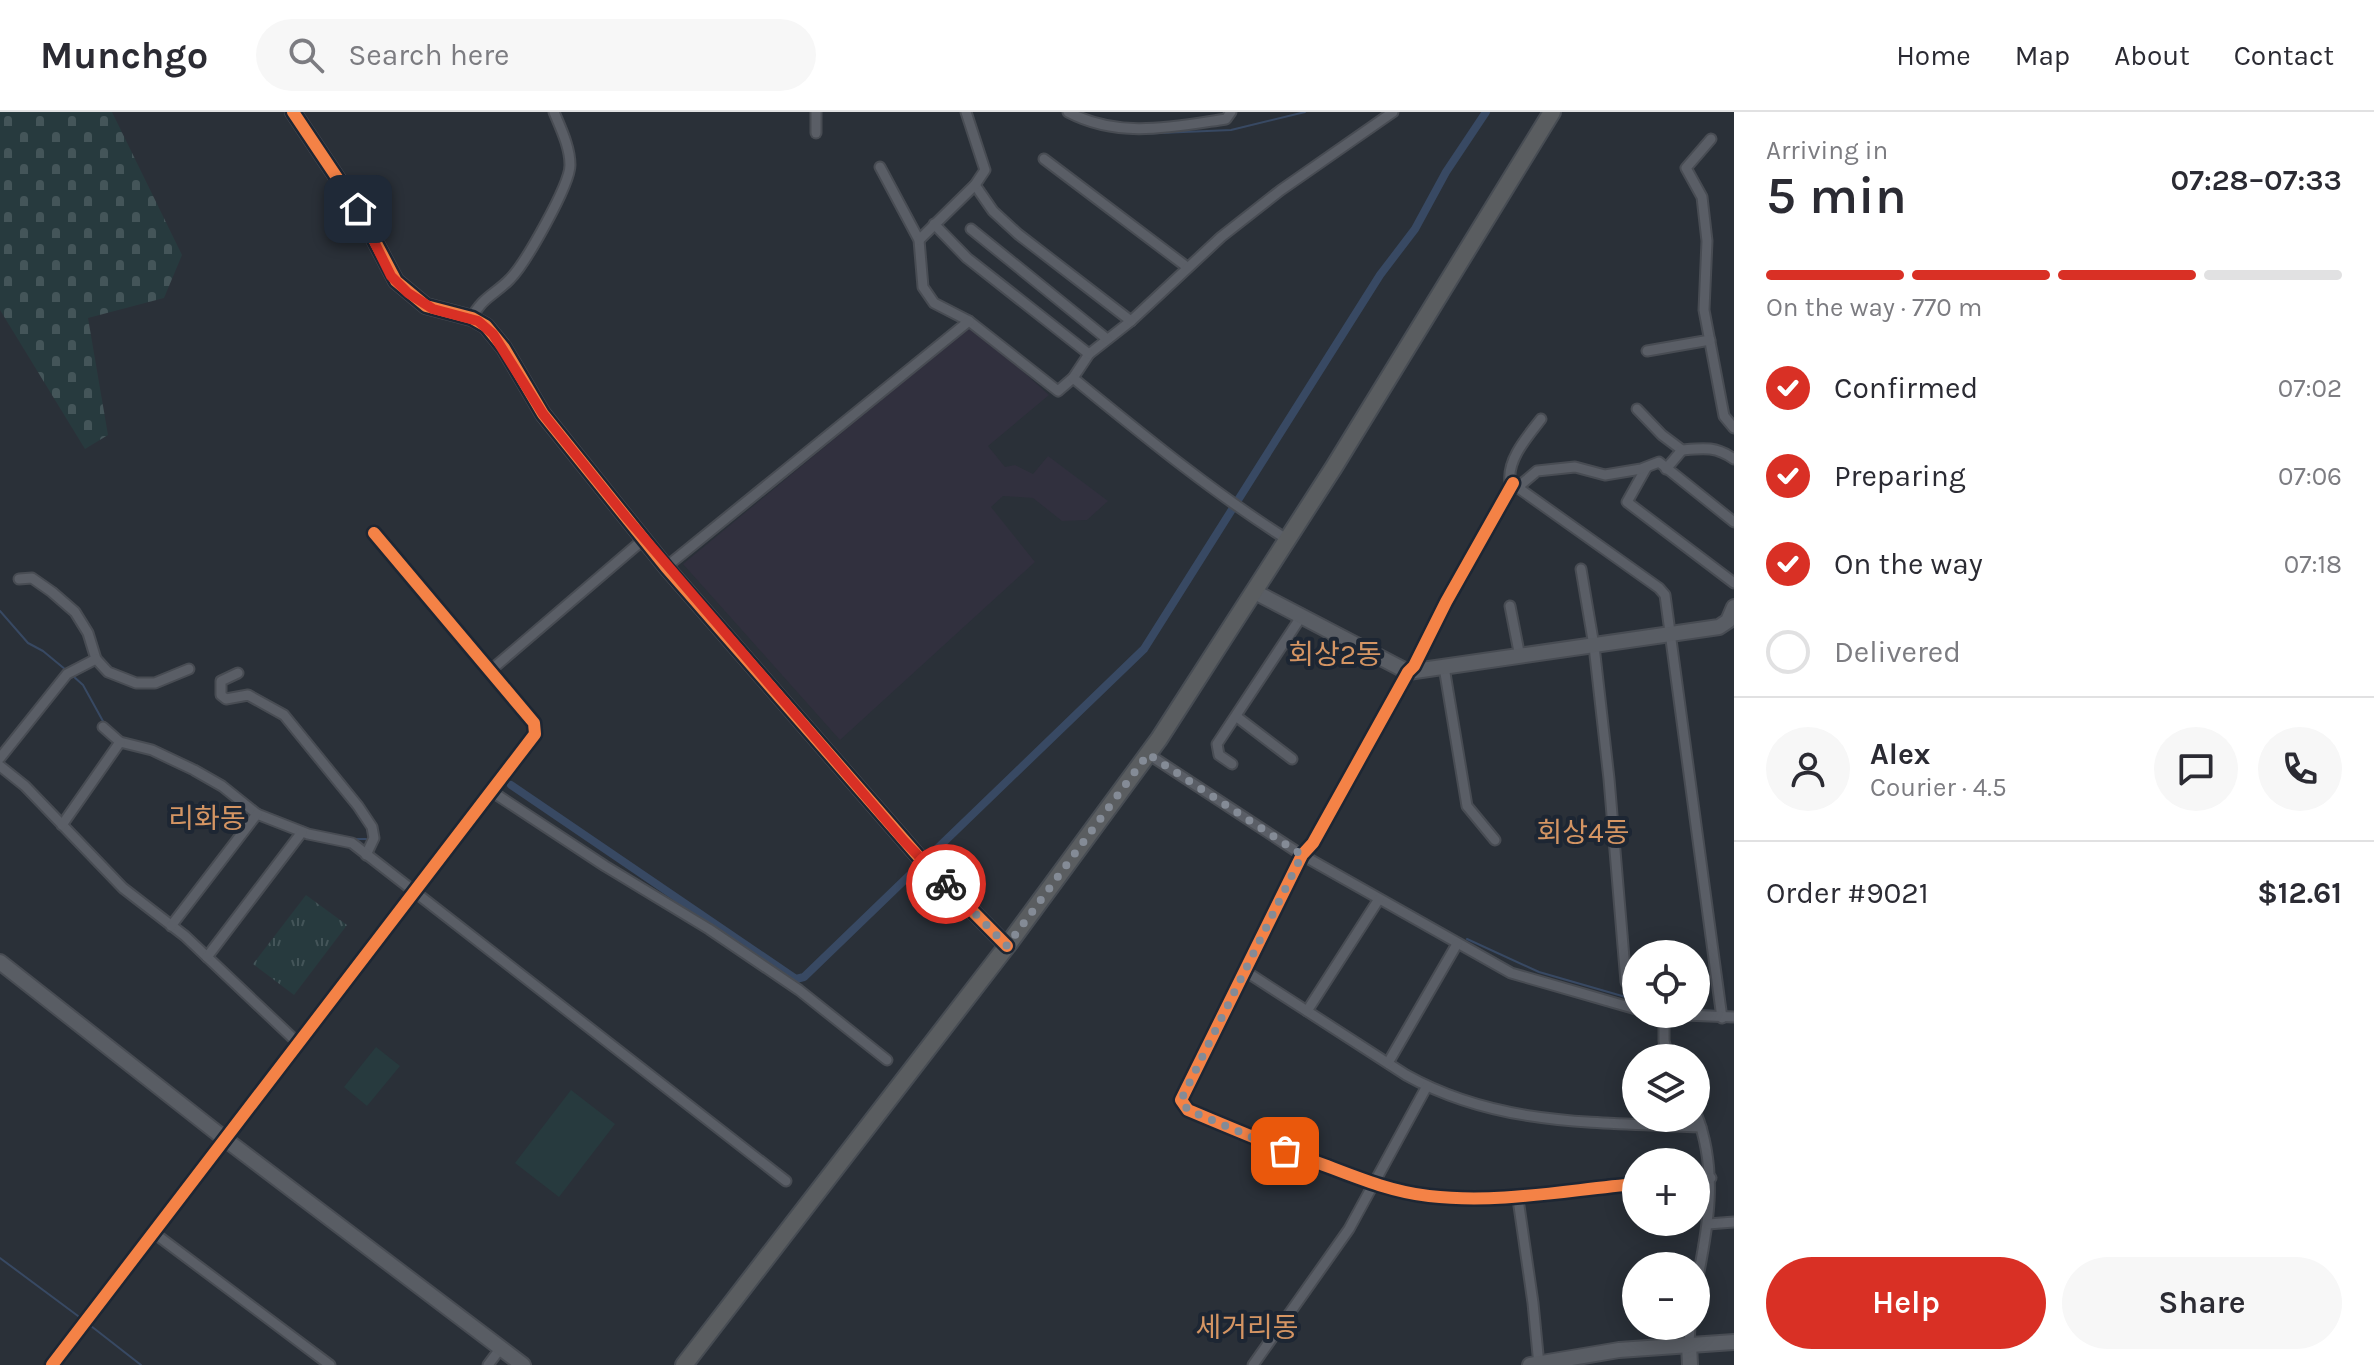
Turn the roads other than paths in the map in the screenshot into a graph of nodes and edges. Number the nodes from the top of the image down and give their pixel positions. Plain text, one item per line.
1 (293, 112) edge
2 (554, 112) edge
3 (816, 112) edge
4 (966, 112) edge
5 (1068, 112) edge
6 (1231, 112) edge
7 (1393, 112) edge
8 (1552, 112) edge
9 (816, 133) dead end
10 (1711, 139) dead end
11 (1044, 159) dead end
12 (880, 167) dead end
13 (975, 185) junction
14 (934, 224) junction
15 (971, 229) dead end
16 (919, 240) junction
17 (1187, 267) junction
18 (472, 318) junction
19 (969, 321) junction
20 (1131, 321) junction
21 (1107, 339) junction
22 (1710, 340) junction
23 (1647, 351) dead end
24 (1089, 354) junction
25 (1073, 378) junction
26 (1637, 409) dead end
27 (1541, 419) dead end
28 (1734, 428) edge
29 (1682, 450) junction
30 (1734, 459) edge
31 (1646, 468) junction
32 (1666, 469) junction
33 (1515, 485) junction
34 (1734, 522) edge
35 (374, 533) dead end
36 (644, 539) junction
37 (1288, 540) junction
38 (666, 567) junction
39 (1581, 569) dead end
40 (19, 579) dead end
41 (1734, 583) edge
42 (1255, 592) junction
43 (1510, 606) dead end
44 (1734, 607) edge
45 (1301, 617) junction
46 (1671, 634) junction
47 (1594, 646) junction
48 (1520, 657) junction
49 (96, 659) junction
50 (1444, 667) junction
51 (189, 669) dead end
52 (491, 670) junction
53 (1408, 672) junction
54 (238, 673) dead end
55 (1237, 717) junction
56 (103, 727) dead end
57 (120, 742) junction
58 (1148, 754) junction
59 (0, 758) edge
60 (1292, 759) dead end
61 (1232, 764) dead end
62 (0, 766) edge
63 (491, 791) junction
64 (257, 814) junction
65 (62, 825) junction
66 (302, 832) junction
67 (1495, 840) dead end
68 (366, 855) junction
69 (1302, 855) junction
70 (414, 894) junction
71 (1379, 899) junction
72 (171, 926) junction
73 (1622, 940) edge
74 (1457, 944) junction
75 (1007, 946) junction
76 (207, 957) junction
77 (0, 962) edge
78 (1245, 971) junction
79 (1622, 1005) edge
80 (1307, 1011) junction
81 (1710, 1017) edge
82 (1734, 1017) edge
83 (1722, 1018) junction
84 (298, 1043) junction
85 (887, 1060) dead end
86 (1388, 1063) junction
87 (1427, 1086) junction
88 (1622, 1123) edge
89 (1702, 1132) edge
90 (225, 1139) junction
91 (1711, 1178) joint
92 (786, 1181) dead end
93 (1374, 1184) junction
94 (1622, 1186) edge
95 (1710, 1193) edge
96 (1518, 1199) junction
97 (1734, 1222) edge
98 (1710, 1224) edge
99 (154, 1233) junction
100 (1689, 1340) edge
101 (1734, 1342) edge
102 (1689, 1344) junction
103 (500, 1349) junction
104 (1536, 1364) edge
105 (52, 1365) edge
106 (330, 1365) edge
107 (488, 1365) edge
108 (523, 1365) edge
109 (684, 1365) edge
110 (1253, 1365) edge
111 (1690, 1365) edge

1 - 18 street
2 - 18 street
3 - 9 street
4 - 13 street
5 - 6 street
7 - 17 street
8 - 37 highway
10 - 22 street
11 - 17 street
12 - 16 street
13 - 14 street
13 - 20 street
14 - 16 street
14 - 24 street
15 - 21 street
16 - 19 street
17 - 20 street
18 - 36 street
19 - 25 street
19 - 38 street
20 - 21 street
21 - 24 street
22 - 23 street
22 - 28 street
24 - 25 street
25 - 37 street
26 - 29 street
27 - 33 street
29 - 30 street
29 - 32 street
31 - 32 street
31 - 33 street
31 - 41 street
32 - 34 street
33 - 46 street
33 - 53 street
35 - 52 street
36 - 38 street
36 - 52 street
37 - 42 highway
38 - 75 street
39 - 47 street
40 - 49 street
42 - 45 street
42 - 58 highway
43 - 48 street
44 - 46 street
45 - 53 street
45 - 55 street
46 - 47 street
46 - 83 street
47 - 48 street
47 - 73 street
48 - 50 street
49 - 51 street
49 - 59 street
50 - 53 street
50 - 67 street
52 - 63 street
53 - 69 street
54 - 68 street
55 - 60 street
55 - 61 street
56 - 57 street
57 - 64 street
57 - 65 street
58 - 69 street
58 - 75 highway
62 - 65 street
63 - 70 street
63 - 85 street
64 - 66 street
64 - 72 street
65 - 72 street
66 - 68 street
66 - 76 street
68 - 70 street
69 - 71 street
69 - 78 street
70 - 84 street
70 - 92 street
71 - 74 street
71 - 80 street
72 - 76 street
74 - 79 street
74 - 86 street
75 - 109 highway
76 - 84 street
77 - 90 street
78 - 80 street
78 - 93 street
80 - 86 street
81 - 83 street
82 - 83 street
84 - 90 street
86 - 87 street
87 - 88 street
87 - 93 street
89 - 91 street
90 - 99 street
90 - 103 street
91 - 95 street
93 - 96 street
93 - 110 street
94 - 96 street
96 - 104 street
97 - 98 street
99 - 105 street
99 - 106 street
100 - 102 street
101 - 102 street
102 - 104 street
102 - 111 street
103 - 107 street
103 - 108 street

